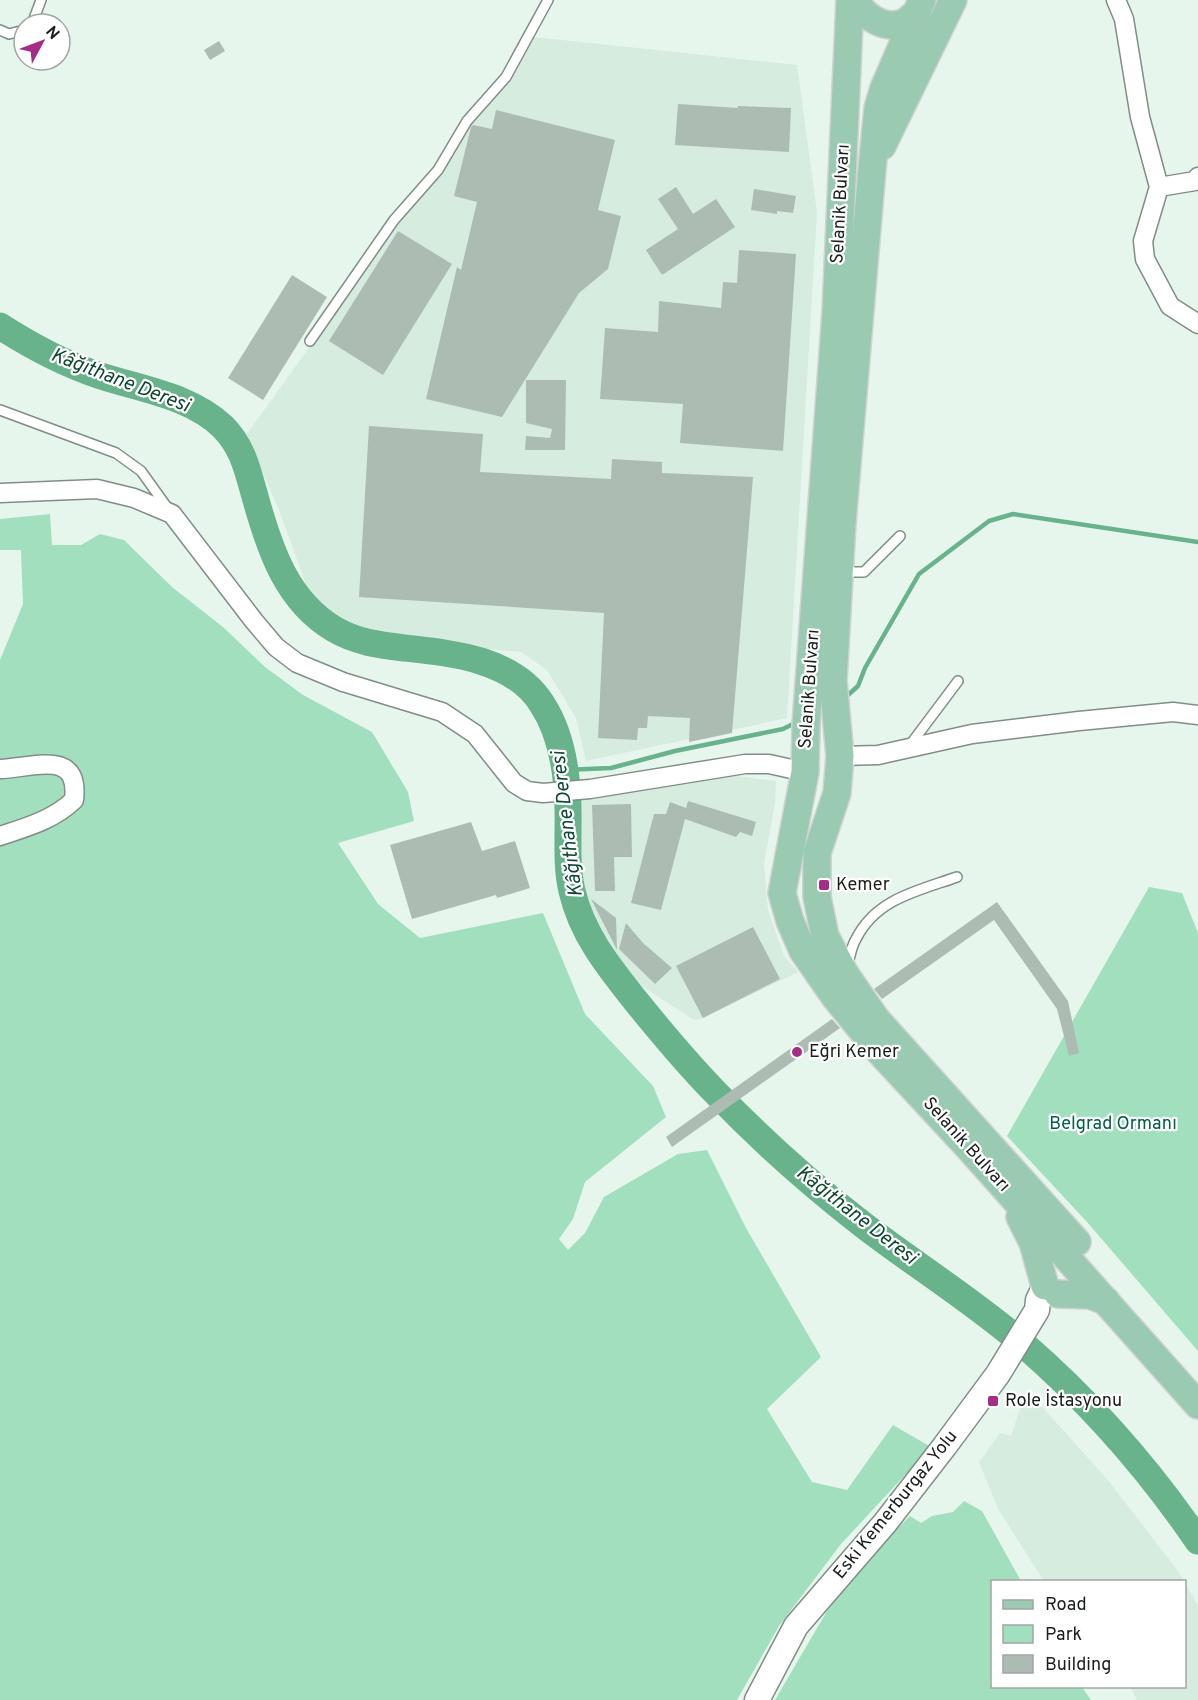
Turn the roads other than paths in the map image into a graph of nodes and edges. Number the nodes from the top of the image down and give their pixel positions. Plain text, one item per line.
1 (548, 0) edge
2 (850, 0) edge
3 (856, 0) edge
4 (953, 0) edge
5 (1116, 0) edge
6 (923, 4) edge
7 (872, 169) junction
8 (1198, 177) edge
9 (1159, 187) junction
10 (852, 262) junction
11 (1198, 324) edge
12 (309, 341) dead end
13 (0, 410) edge
14 (0, 493) edge
15 (172, 514) junction
16 (900, 536) dead end
17 (839, 571) junction
18 (958, 681) dead end
19 (1198, 715) edge
20 (907, 749) junction
21 (840, 752) junction
22 (0, 769) edge
23 (805, 772) junction
24 (0, 836) edge
25 (817, 854) junction
26 (957, 877) dead end
27 (845, 974) junction
28 (1007, 1190) junction
29 (1078, 1261) junction
30 (1106, 1301) junction
31 (1042, 1305) junction
32 (1198, 1381) edge
33 (1198, 1405) edge
34 (757, 1700) edge

1 - 12 lane
2 - 10 main road, Selanik Bulvarı
3 - 6 main road
4 - 7 main road
5 - 9 street
6 - 7 main road, Selanik Bulvarı
7 - 10 main road, Selanik Bulvarı
8 - 9 street
9 - 11 street
10 - 17 main road, Selanik Bulvarı
10 - 23 main road, Selanik Bulvarı
13 - 15 lane
14 - 15 street
15 - 23 street
16 - 17 lane
17 - 21 main road, Selanik Bulvarı
18 - 20 lane
19 - 20 street
20 - 21 street
21 - 23 main road
21 - 25 main road, Selanik Bulvarı
22 - 24 street
23 - 25 main road
23 - 28 main road, Selanik Bulvarı
25 - 27 main road, Selanik Bulvarı
26 - 27 lane
27 - 29 main road, Selanik Bulvarı
28 - 29 main road, Selanik Bulvarı
28 - 31 main road
29 - 30 main road
29 - 31 main road
29 - 32 main road
30 - 31 main road
30 - 33 main road
31 - 34 main road, Eski Kemerburgaz Yolu

